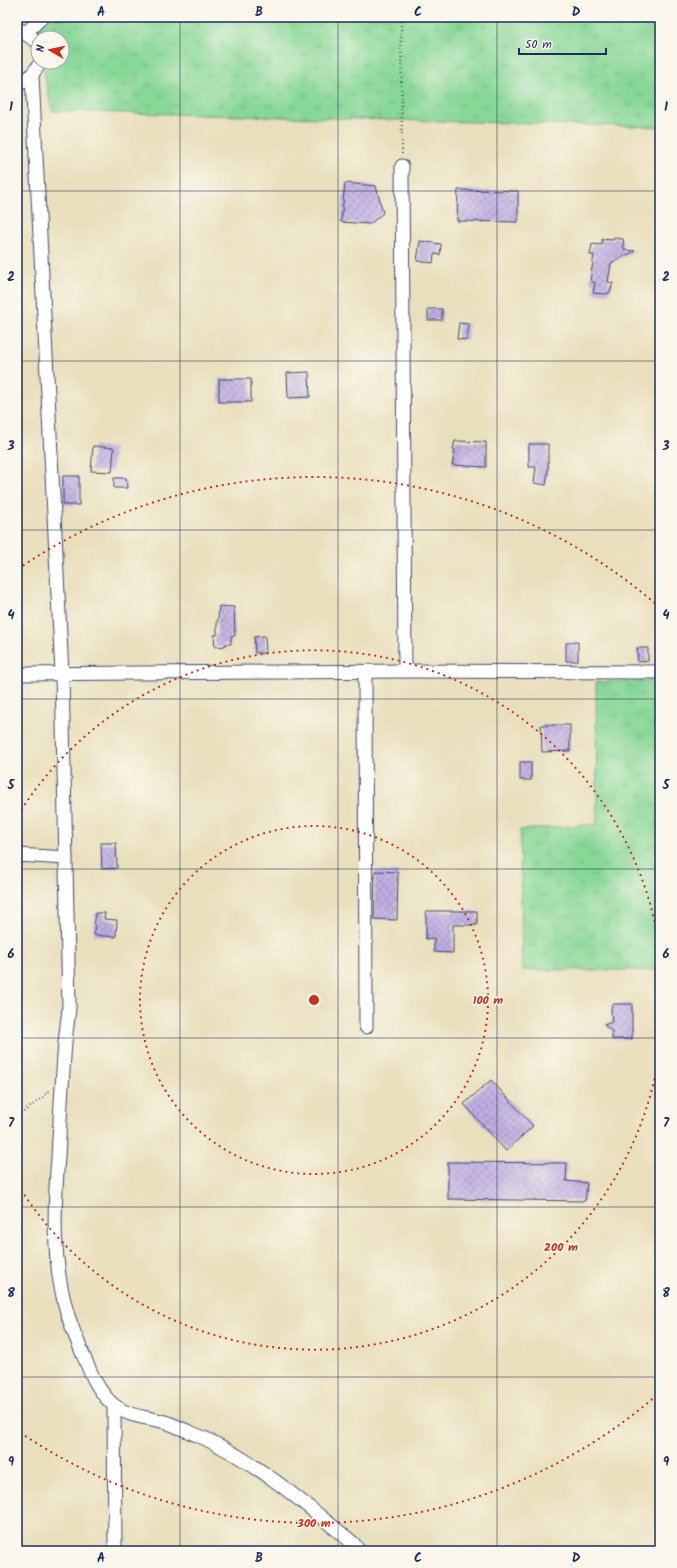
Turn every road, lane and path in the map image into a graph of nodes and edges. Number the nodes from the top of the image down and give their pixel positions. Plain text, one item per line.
1 (42, 17) edge
2 (402, 17) edge
3 (22, 31) edge
4 (36, 70) edge
5 (32, 76) junction
6 (17, 84) edge
7 (402, 166) joint
8 (405, 671) junction
9 (365, 672) junction
10 (660, 672) edge
11 (17, 674) edge
12 (62, 674) junction
13 (17, 855) edge
14 (66, 858) junction
15 (366, 1027) dead end
16 (63, 1074) junction
17 (17, 1117) edge
18 (114, 1406) junction
19 (115, 1551) edge
20 (359, 1551) edge

1 - 3 street
2 - 7 path
4 - 5 street
5 - 6 street
5 - 12 street
7 - 8 street
8 - 9 street
8 - 10 street
9 - 12 street
9 - 15 street
11 - 12 street
12 - 14 street
13 - 14 street
14 - 16 street
16 - 17 path
16 - 18 street
18 - 19 street
18 - 20 street

